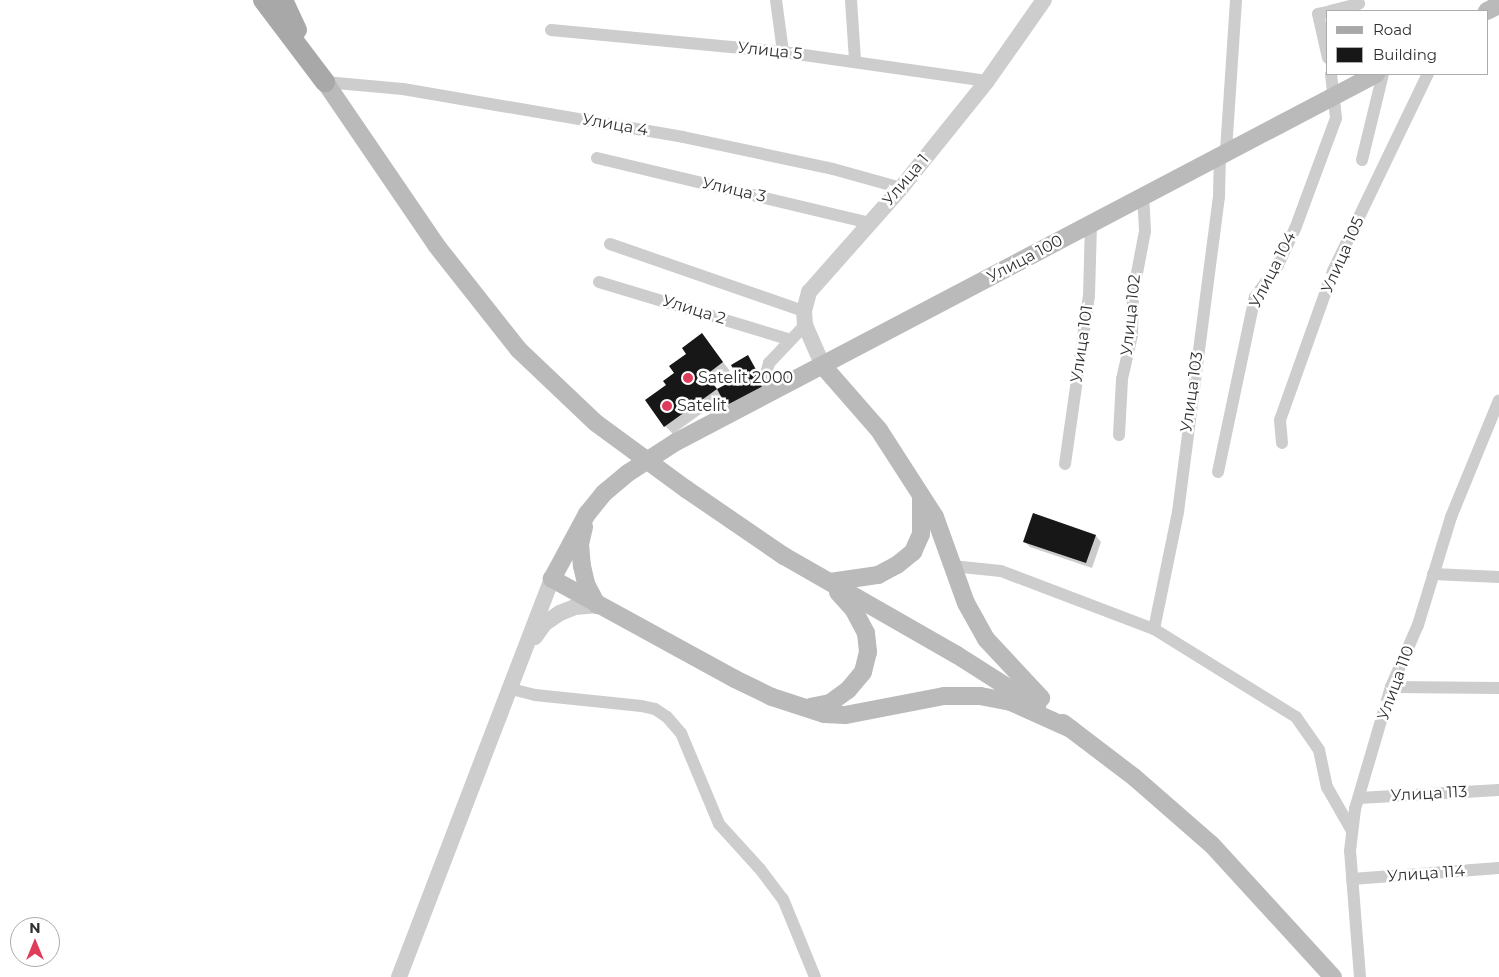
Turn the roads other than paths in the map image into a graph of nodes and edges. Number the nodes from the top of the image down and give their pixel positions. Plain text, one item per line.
1 (263, 0) edge
2 (279, 0) edge
3 (283, 0) edge
4 (776, 0) edge
5 (851, 0) edge
6 (1044, 0) edge
7 (1236, 0) edge
8 (1359, 4) dead end
9 (1336, 10) edge
10 (1326, 13) edge
11 (293, 22) junction
12 (551, 30) dead end
13 (1326, 49) edge
14 (782, 52) junction
15 (855, 61) junction
16 (1331, 75) edge
17 (1374, 75) edge
18 (1383, 75) edge
19 (1428, 75) edge
20 (987, 81) junction
21 (325, 82) junction
22 (1336, 93) junction
23 (1223, 153) junction
24 (597, 158) dead end
25 (1362, 160) dead end
26 (901, 188) junction
27 (1143, 194) junction
28 (870, 223) junction
29 (1091, 225) junction
30 (610, 244) dead end
31 (599, 282) dead end
32 (804, 318) junction
33 (788, 339) junction
34 (823, 366) junction
35 (770, 392) junction
36 (1499, 400) edge
37 (1119, 435) dead end
38 (1282, 443) dead end
39 (1065, 464) dead end
40 (1218, 472) dead end
41 (921, 498) junction
42 (587, 514) junction
43 (952, 566) junction
44 (1433, 574) junction
45 (1499, 577) edge
46 (552, 579) junction
47 (830, 582) junction
48 (598, 605) junction
49 (1154, 629) junction
50 (528, 646) junction
51 (1391, 687) junction
52 (1499, 688) edge
53 (511, 689) junction
54 (804, 708) junction
55 (1071, 729) junction
56 (1499, 790) edge
57 (1360, 798) junction
58 (1351, 829) junction
59 (1499, 868) edge
60 (1352, 879) junction
61 (399, 977) edge
62 (815, 977) edge
63 (1333, 977) edge
64 (1360, 977) edge

1 - 21 main road
2 - 11 main road
3 - 11 main road
4 - 14 street
5 - 15 street
6 - 20 street, Улица 1
7 - 23 street
8 - 9 street
10 - 13 street
11 - 21 main road
12 - 14 street, Улица 5
14 - 15 street, Улица 5
15 - 20 street, Улица 5
16 - 22 street, Улица 104
17 - 22 main road, Улица 100
18 - 25 street
19 - 38 street, Улица 105
20 - 26 street, Улица 1
21 - 26 street, Улица 4
21 - 47 main road, bridge
22 - 23 main road, Улица 100
22 - 40 street, Улица 104
23 - 27 main road, Улица 100
23 - 49 street, Улица 103
24 - 28 street, Улица 3
26 - 28 street, Улица 1
27 - 29 main road, Улица 100
27 - 37 street, Улица 102
28 - 32 street, Улица 1
29 - 34 main road, Улица 100
29 - 39 street, Улица 101
30 - 32 street
31 - 33 street, Улица 2
32 - 33 street
32 - 34 street
33 - 35 street
34 - 35 main road, Улица 100
34 - 41 main road
35 - 42 main road, Улица 100
36 - 44 street, Улица 110
41 - 43 main road
41 - 47 main road
42 - 46 main road, Улица 100
42 - 48 main road
43 - 49 street
43 - 55 main road
44 - 45 street
44 - 51 street, Улица 110
46 - 48 main road
46 - 50 street
47 - 54 main road
47 - 55 main road
48 - 50 street
48 - 54 main road
49 - 58 street
50 - 53 street
51 - 52 street
51 - 57 street, Улица 110
53 - 61 street
53 - 62 street
54 - 55 main road
55 - 63 main road
56 - 57 street, Улица 113
57 - 58 street, Улица 110
58 - 60 street, Улица 110
59 - 60 street, Улица 114
60 - 64 street, Улица 110

